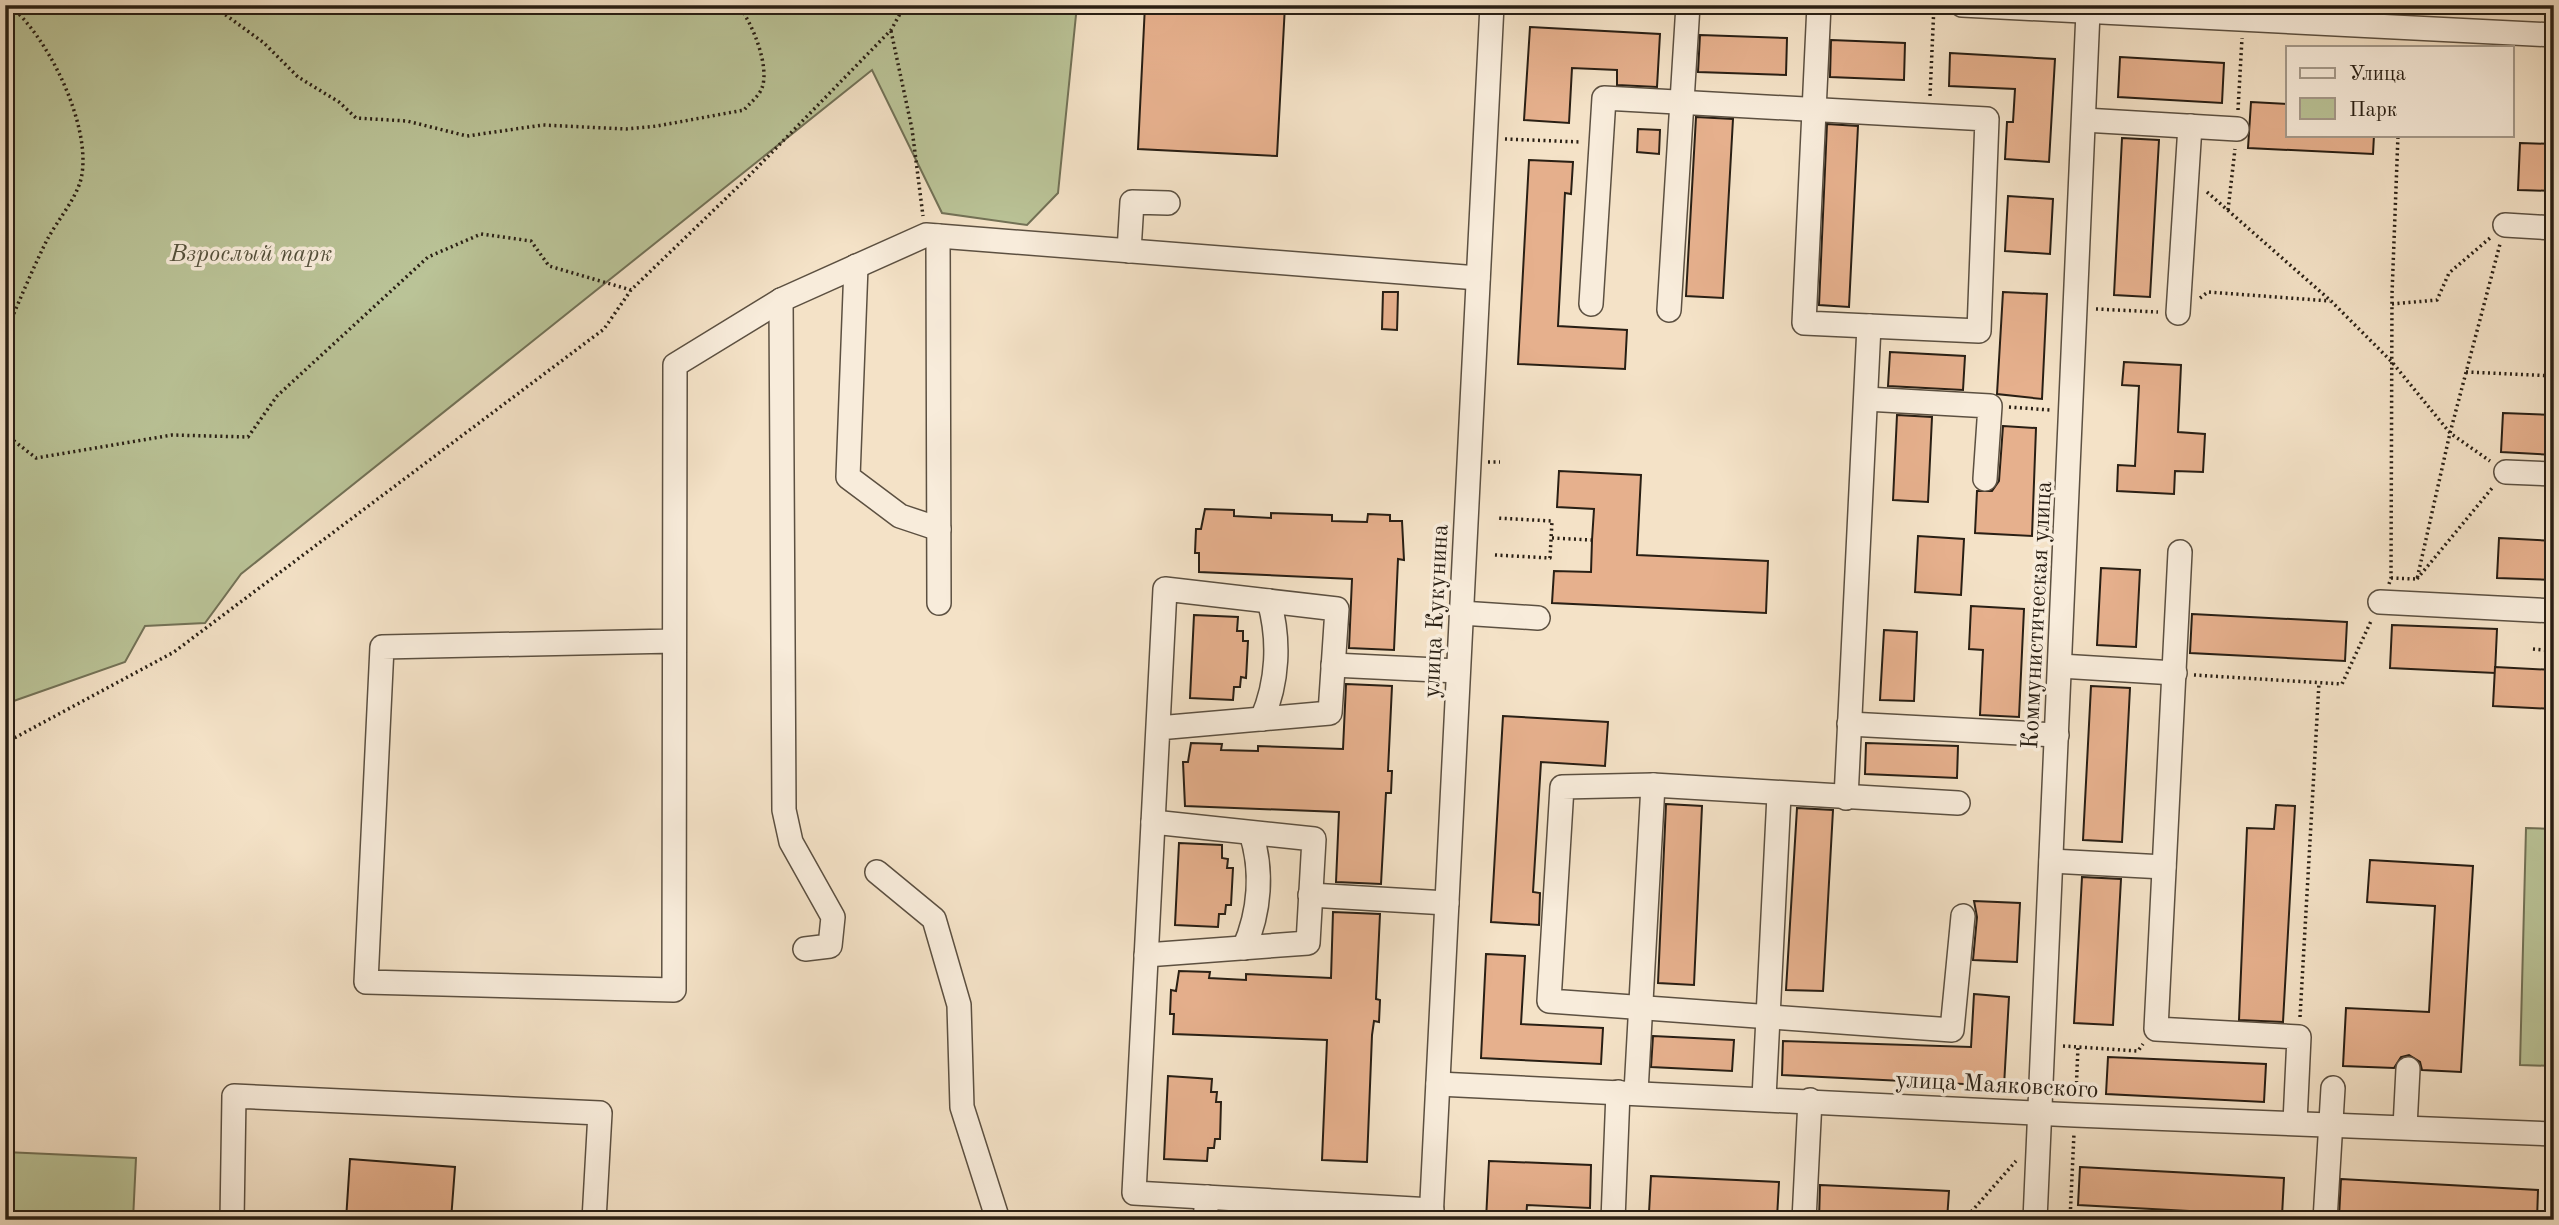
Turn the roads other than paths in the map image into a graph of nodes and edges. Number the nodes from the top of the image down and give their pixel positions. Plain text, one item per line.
1 (1492, 5) edge
2 (1688, 5) edge
3 (1819, 5) edge
4 (1962, 5) edge
5 (1995, 6) edge
6 (2088, 12) junction
7 (2554, 35) edge
8 (2402, 37) edge
9 (1682, 103) junction
10 (1814, 109) junction
11 (2084, 120) junction
12 (2190, 126) junction
13 (2237, 129) dead end
14 (1168, 203) dead end
15 (2505, 225) road end
16 (2554, 228) edge
17 (932, 236) junction
18 (1129, 251) junction
19 (856, 266) junction
20 (1478, 278) junction
21 (781, 300) junction
22 (1591, 304) dead end
23 (1669, 310) dead end
24 (2178, 313) road end
25 (1869, 326) junction
26 (1866, 399) junction
27 (2506, 472) road end
28 (2554, 474) edge
29 (1985, 479) dead end
30 (939, 529) junction
31 (2180, 552) dead end
32 (1269, 601) junction
33 (2380, 602) road end
34 (939, 603) dead end
35 (2554, 611) edge
36 (1461, 613) junction
37 (1538, 618) dead end
38 (674, 641) junction
39 (1333, 665) junction
40 (2060, 666) junction
41 (1458, 671) junction
42 (2175, 673) junction
43 (1262, 719) junction
44 (1849, 724) junction
45 (1158, 729) junction
46 (2057, 735) junction
47 (1653, 785) junction
48 (1779, 795) junction
49 (1846, 798) junction
50 (1958, 803) dead end
51 (1153, 822) junction
52 (1251, 833) junction
53 (2051, 861) junction
54 (2164, 867) junction
55 (877, 872) dead end
56 (1310, 895) junction
57 (1447, 903) junction
58 (1963, 916) dead end
59 (1244, 948) junction
60 (805, 949) dead end
61 (1146, 955) junction
62 (1641, 1007) junction
63 (1768, 1017) junction
64 (2408, 1069) dead end
65 (1438, 1084) junction
66 (2333, 1088) dead end
67 (1627, 1092) junction
68 (1764, 1098) junction
69 (1810, 1100) junction
70 (2040, 1113) junction
71 (2295, 1122) junction
72 (2331, 1123) junction
73 (2405, 1127) junction
74 (2554, 1134) edge
75 (1206, 1208) edge
76 (1432, 1215) edge
77 (232, 1220) edge
78 (594, 1220) edge
79 (998, 1220) edge
80 (1613, 1220) edge
81 (1804, 1220) edge
82 (2035, 1220) edge
83 (2325, 1220) edge

1 - 20 street, улица Кукунина
2 - 9 street
3 - 10 street
4 - 5 street
5 - 6 street
6 - 8 street
6 - 11 street, Коммунистическая улица
7 - 8 street
9 - 10 street
9 - 22 street
9 - 23 street
10 - 25 street
10 - 25 street
11 - 12 street
11 - 40 street, Коммунистическая улица
12 - 13 street
12 - 24 street
14 - 18 street
15 - 16 street
17 - 18 street
17 - 19 street
17 - 30 street
18 - 20 street
19 - 21 street
19 - 30 street
20 - 36 street, улица Кукунина
21 - 38 street
21 - 60 street
25 - 26 street
26 - 29 street
26 - 44 street
27 - 28 street
30 - 34 street
31 - 42 street
32 - 39 street
32 - 43 street
32 - 45 street
33 - 35 street
36 - 37 street
36 - 41 street, улица Кукунина
38 - 38 street
39 - 41 street
39 - 43 street
40 - 42 street
40 - 46 street, Коммунистическая улица
41 - 57 street, улица Кукунина
42 - 54 street
43 - 45 street
44 - 46 street
44 - 49 street
45 - 51 street
46 - 53 street, Коммунистическая улица
47 - 48 street
47 - 62 street
47 - 62 street
48 - 49 street
48 - 63 street
49 - 50 street
51 - 52 street
51 - 61 street
52 - 56 street
52 - 59 street
53 - 54 street
53 - 70 street, Коммунистическая улица
54 - 71 street
55 - 79 street
56 - 57 street
56 - 59 street
57 - 65 street, улица Кукунина
58 - 63 street
59 - 61 street
61 - 75 street
62 - 63 street
62 - 67 street
63 - 68 street
64 - 73 street
65 - 67 street, улица Маяковского
65 - 76 street, улица Кукунина
66 - 72 street
67 - 68 street, улица Маяковского
67 - 80 street
68 - 69 street, улица Маяковского
69 - 70 street, улица Маяковского
69 - 81 street
70 - 71 street, улица Маяковского
70 - 82 street, Коммунистическая улица
71 - 72 street, улица Маяковского
72 - 73 street, улица Маяковского
72 - 83 street
73 - 74 street, улица Маяковского
75 - 76 street
77 - 78 street

